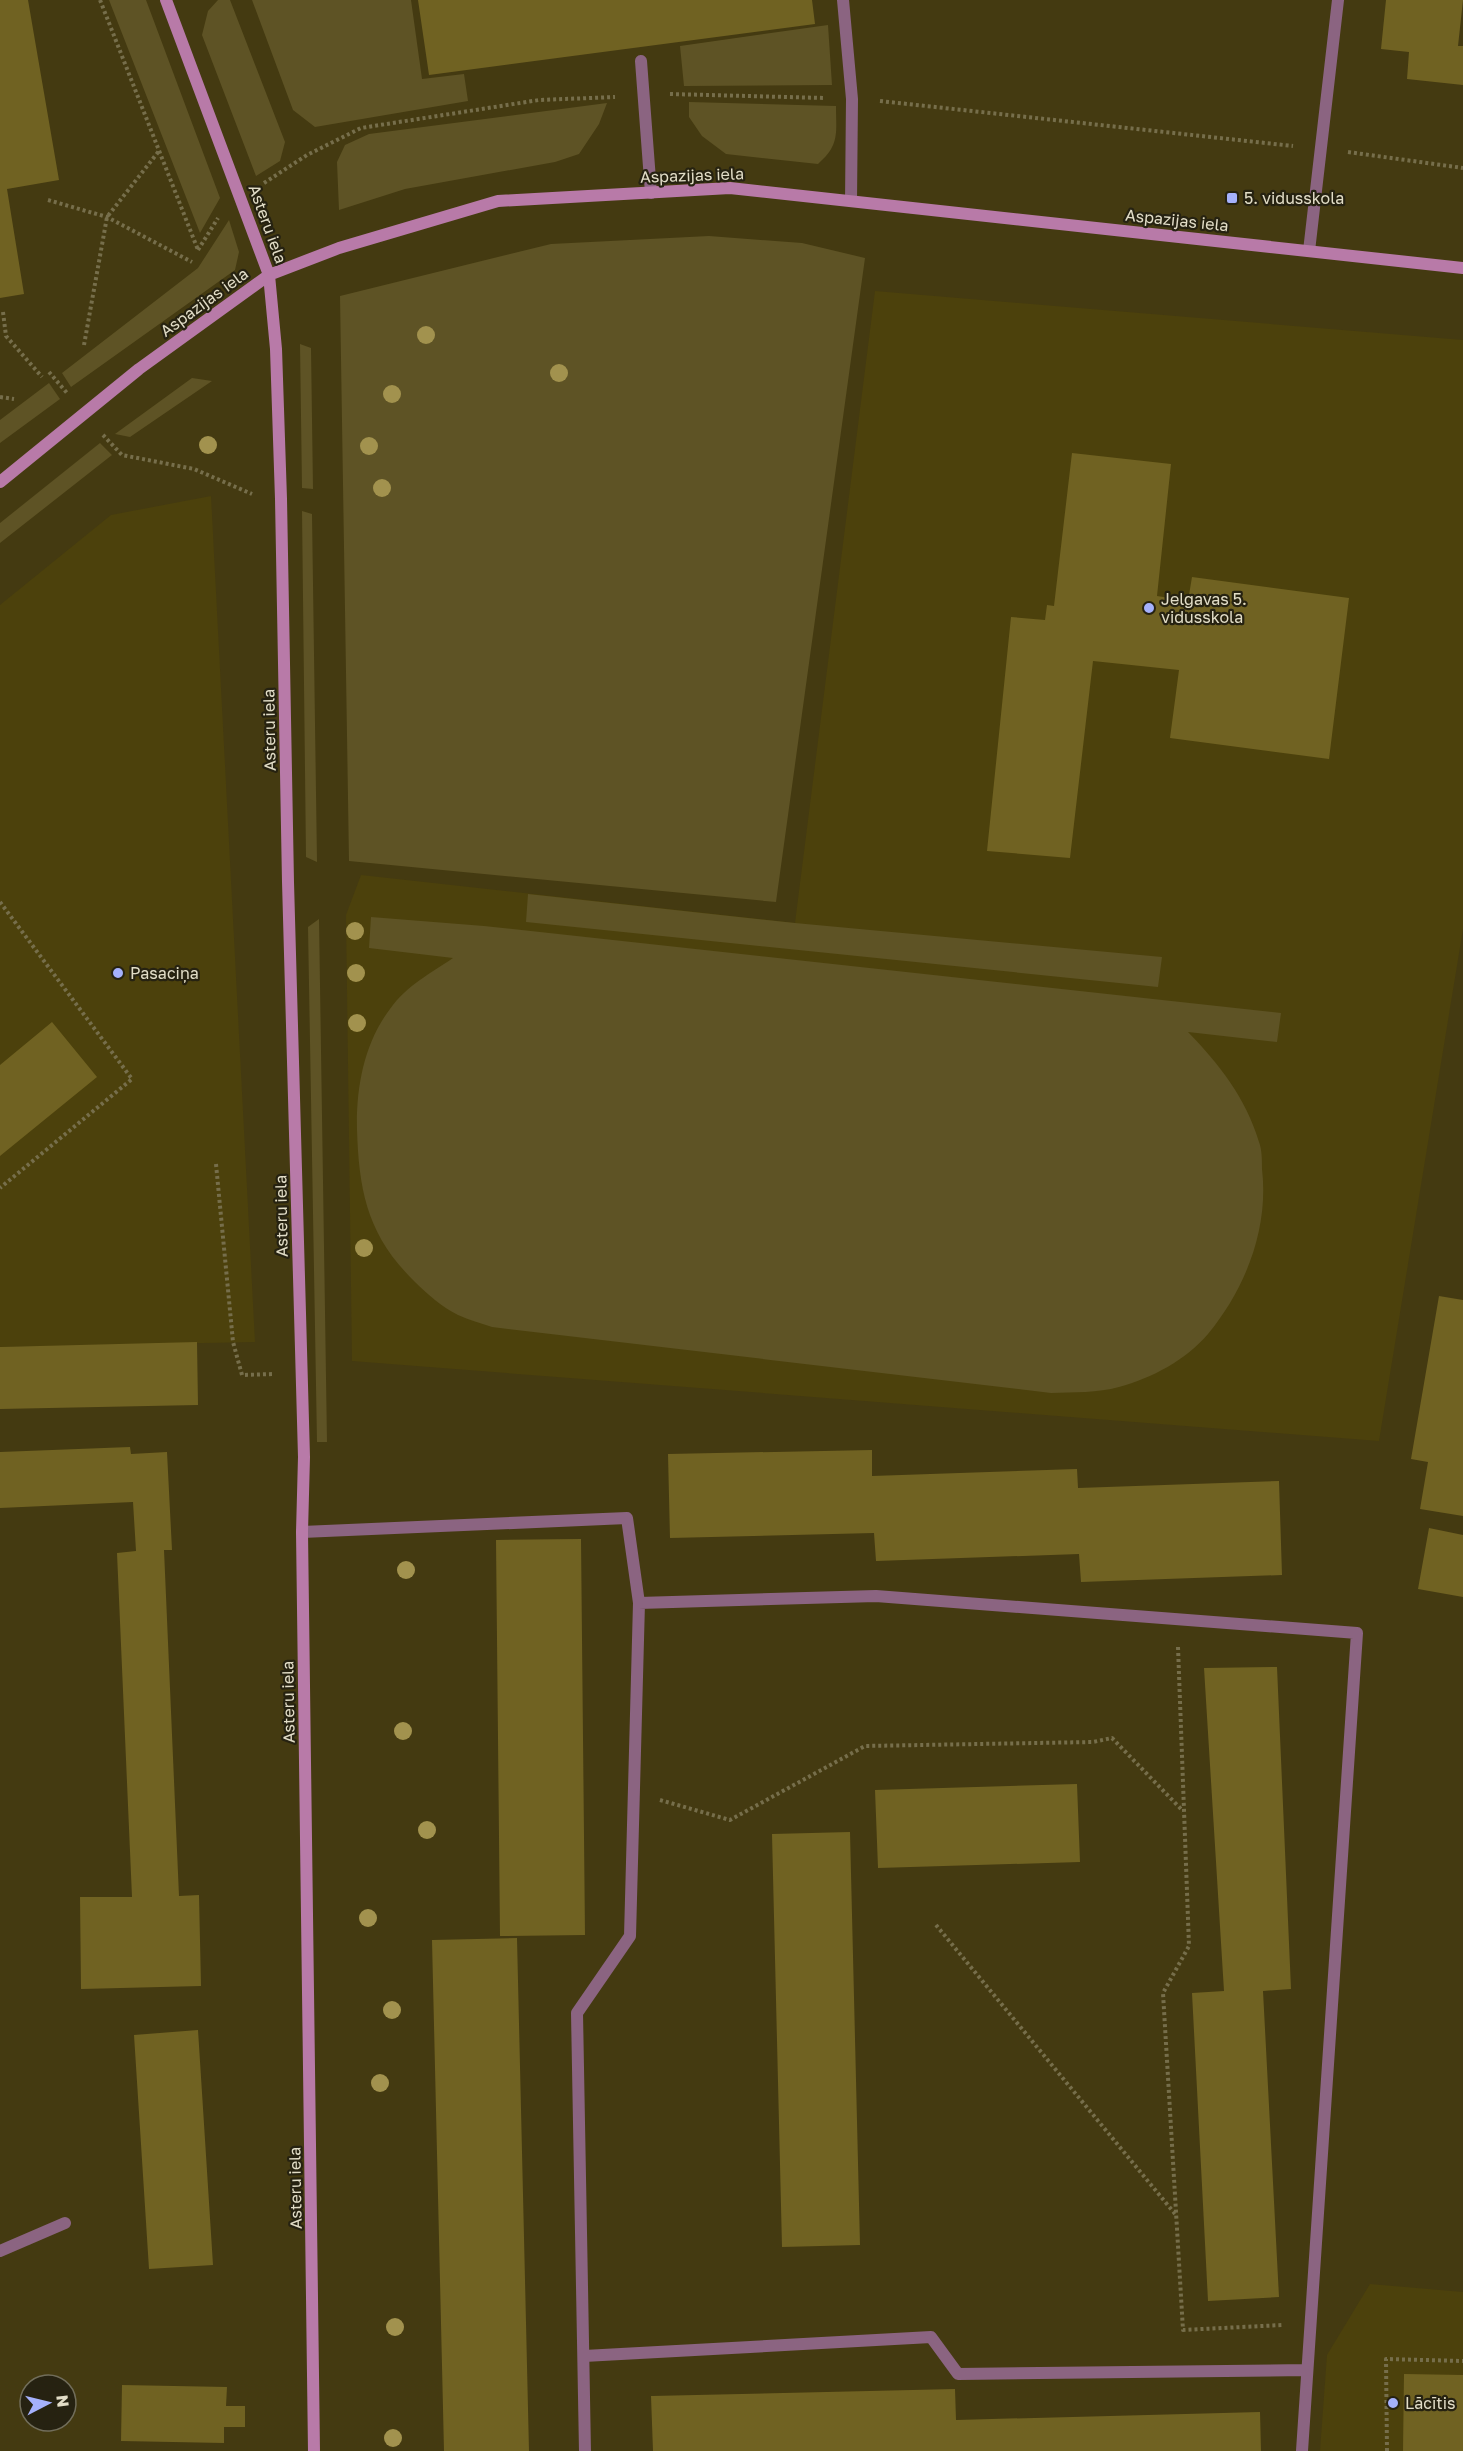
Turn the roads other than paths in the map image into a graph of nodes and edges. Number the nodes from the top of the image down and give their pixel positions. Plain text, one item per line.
1 (166, 0) edge
2 (843, 0) edge
3 (1338, 0) edge
4 (641, 61) dead end
5 (651, 192) junction
6 (851, 201) junction
7 (1309, 251) junction
8 (1463, 268) edge
9 (269, 275) junction
10 (0, 482) edge
11 (302, 1532) junction
12 (639, 1603) junction
13 (64, 2223) dead end
14 (0, 2251) edge
15 (584, 2356) junction
16 (1307, 2370) junction
17 (314, 2451) edge
18 (585, 2451) edge
19 (1302, 2451) edge

1 - 9 street, Asteru iela
2 - 6 lane
3 - 7 lane
4 - 5 lane
5 - 6 street, Aspazijas iela
5 - 9 street, Aspazijas iela
6 - 7 street, Aspazijas iela
7 - 8 street, Aspazijas iela
9 - 10 street, Aspazijas iela
9 - 11 street, Asteru iela
11 - 12 lane
11 - 17 street, Asteru iela
12 - 15 lane
12 - 16 lane
13 - 14 lane
15 - 16 lane
15 - 18 lane
16 - 19 lane

